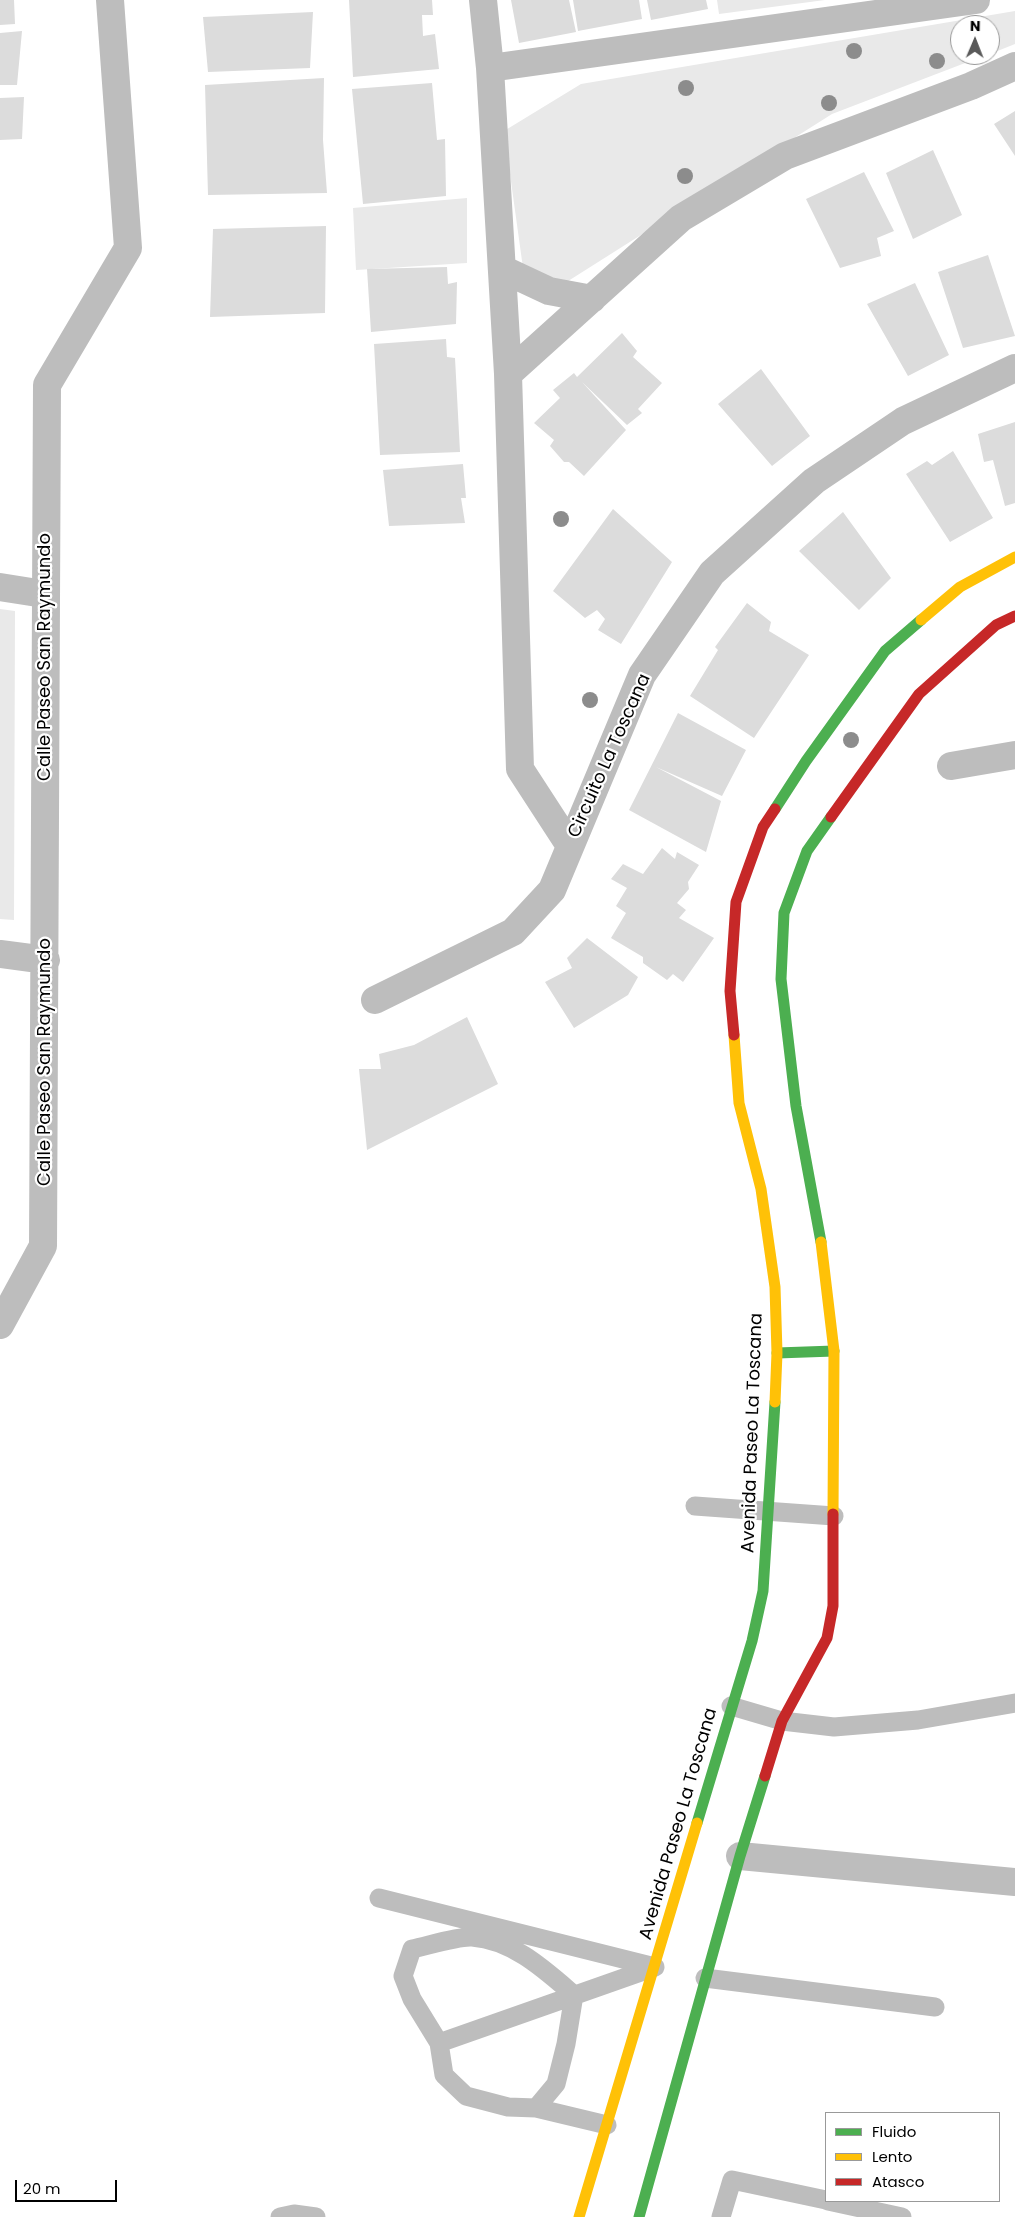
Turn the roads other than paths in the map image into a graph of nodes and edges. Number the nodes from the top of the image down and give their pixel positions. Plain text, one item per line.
1 (110, 0) edge
2 (484, 0) edge
3 (976, 0) edge
4 (1015, 66) edge
5 (490, 68) junction
6 (502, 269) junction
7 (592, 299) junction
8 (1015, 368) edge
9 (508, 374) junction
10 (1015, 557) edge
11 (0, 587) edge
12 (44, 594) junction
13 (1015, 616) edge
14 (1015, 755) edge
15 (952, 766) dead end
16 (570, 846) junction
17 (0, 954) edge
18 (46, 960) junction
19 (375, 1000) dead end
20 (0, 1325) edge
21 (834, 1351) junction
22 (777, 1353) junction
23 (696, 1506) dead end
24 (769, 1512) junction
25 (834, 1516) junction
26 (1015, 1703) edge
27 (731, 1706) junction
28 (782, 1721) junction
29 (740, 1856) junction
30 (1015, 1882) edge
31 (379, 1898) dead end
32 (655, 1967) junction
33 (706, 1978) junction
34 (574, 1996) junction
35 (935, 2007) dead end
36 (439, 2043) junction
37 (536, 2108) junction
38 (607, 2126) junction
39 (825, 2200) edge
40 (836, 2202) edge
41 (280, 2217) edge
42 (316, 2217) edge
43 (579, 2217) edge
44 (638, 2217) edge
45 (721, 2217) edge
46 (902, 2217) edge

1 - 12 street, Calle Paseo San Raymundo
2 - 5 street
3 - 5 street
4 - 7 street
5 - 6 street
6 - 7 street
6 - 9 street
7 - 9 street
8 - 16 street, Circuito La Toscana
9 - 16 street
10 - 22 street, Avenida Paseo La Toscana
11 - 12 street
12 - 18 street, Calle Paseo San Raymundo
13 - 21 street
14 - 15 street
16 - 19 street, Circuito La Toscana
17 - 18 street
18 - 20 street, Calle Paseo San Raymundo
21 - 22 street
21 - 25 street
22 - 24 street, Avenida Paseo La Toscana
23 - 24 lane
24 - 25 lane
24 - 27 street, Avenida Paseo La Toscana
25 - 28 street
26 - 28 lane
27 - 28 lane
27 - 32 street, Avenida Paseo La Toscana
28 - 29 street
29 - 30 street
29 - 33 street
31 - 32 lane
32 - 34 lane
32 - 38 street, Avenida Paseo La Toscana
33 - 35 lane
33 - 44 street
34 - 36 lane
34 - 36 lane
34 - 37 lane
36 - 37 lane
37 - 38 lane
38 - 43 street, Avenida Paseo La Toscana
39 - 45 lane
40 - 46 lane
41 - 42 lane

